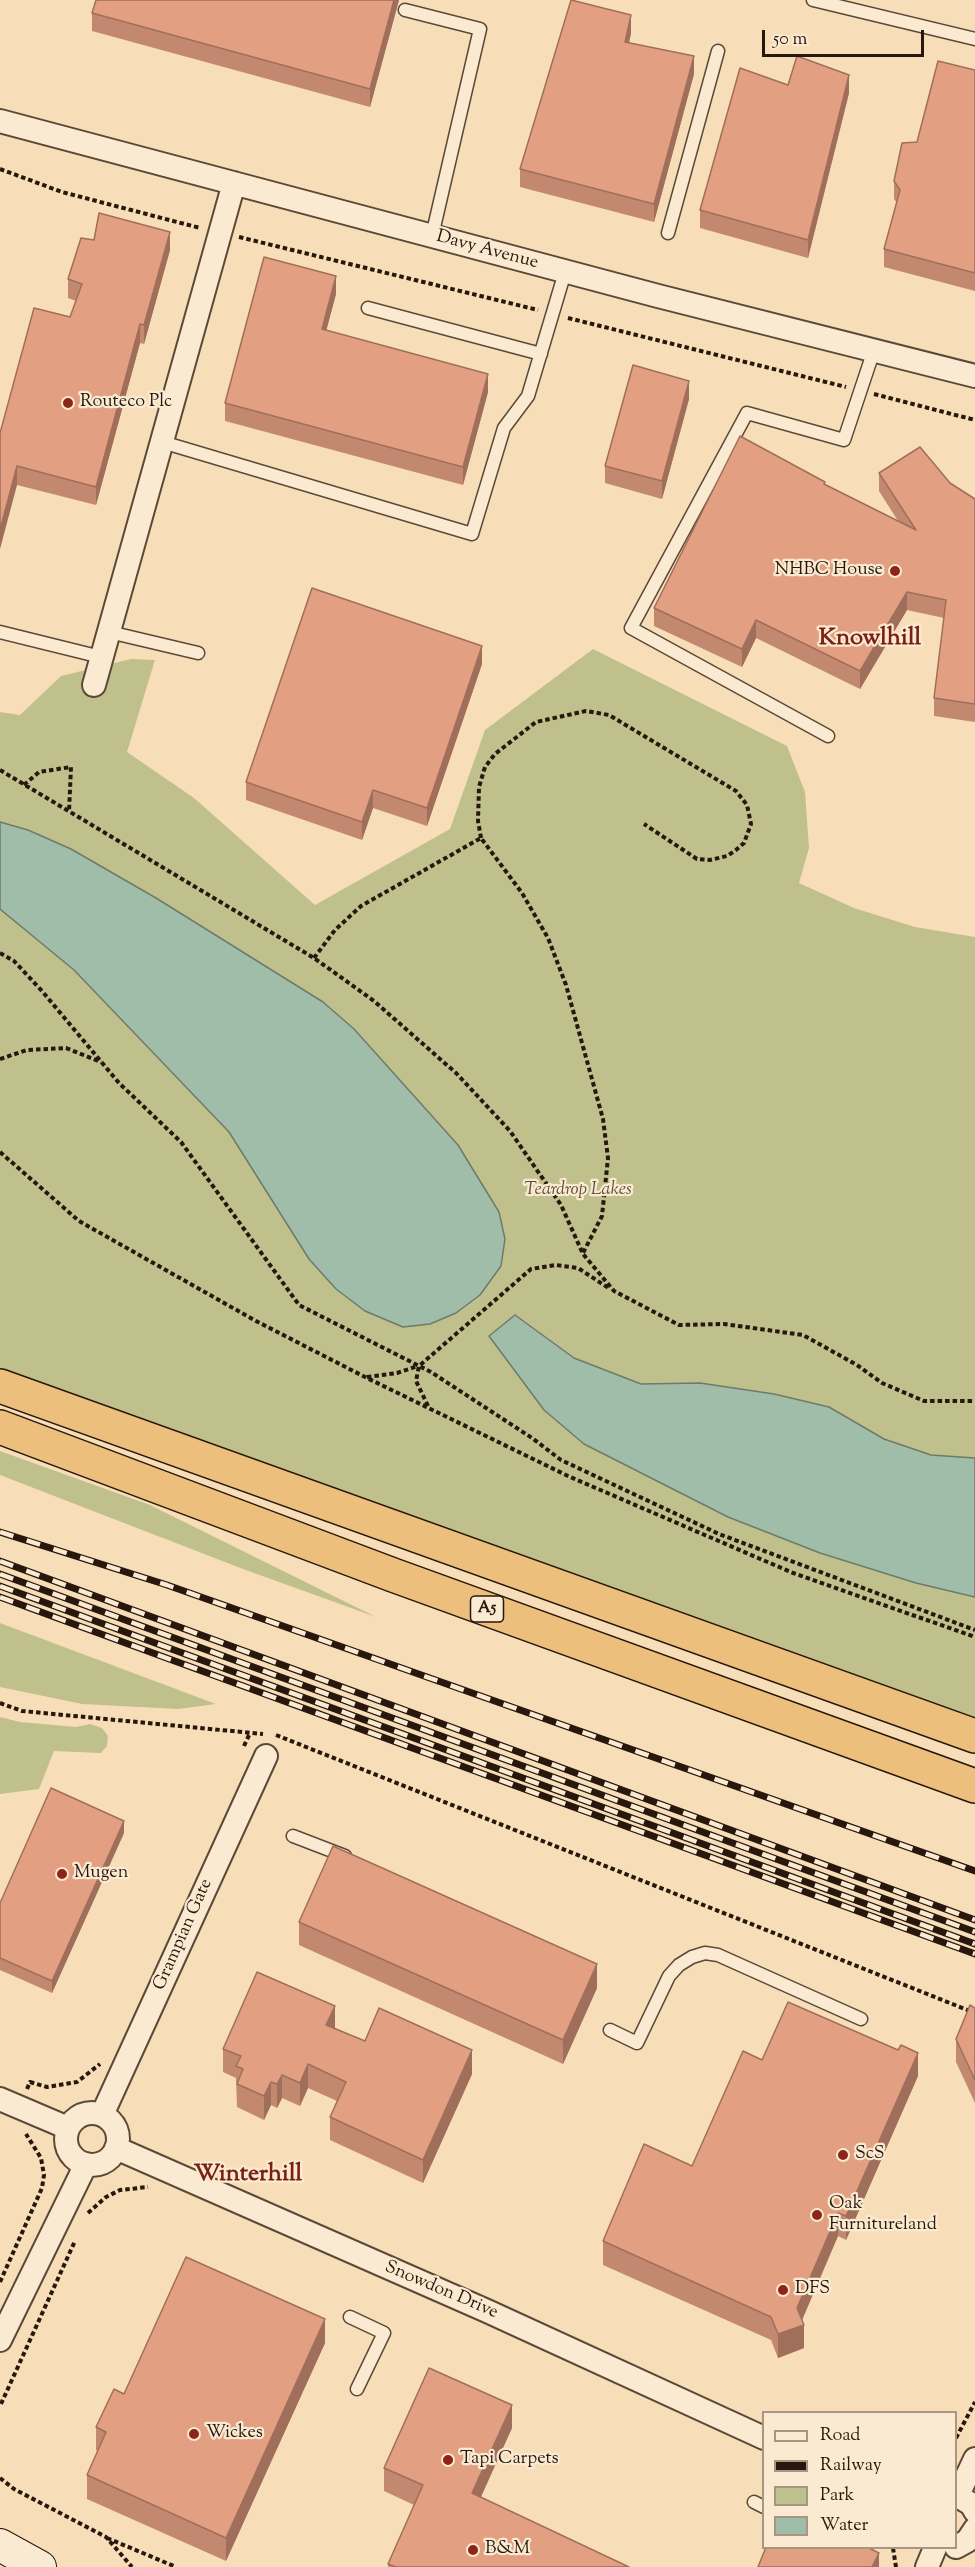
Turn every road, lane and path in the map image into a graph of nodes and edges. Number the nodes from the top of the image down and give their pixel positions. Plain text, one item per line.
1 (813, 0) edge
2 (405, 10) dead end
3 (975, 39) edge
4 (718, 51) dead end
5 (0, 121) edge
6 (0, 169) edge
7 (234, 183) junction
8 (220, 233) junction
9 (668, 233) dead end
10 (432, 236) junction
11 (565, 272) junction
12 (368, 308) dead end
13 (553, 314) junction
14 (874, 350) junction
15 (541, 354) junction
16 (975, 376) edge
17 (860, 391) junction
18 (975, 420) edge
19 (162, 442) junction
20 (0, 632) edge
21 (109, 632) junction
22 (198, 653) dead end
23 (101, 657) junction
24 (94, 685) dead end
25 (828, 736) dead end
26 (0, 770) edge
27 (24, 785) junction
28 (69, 812) junction
29 (644, 824) dead end
30 (481, 838) junction
31 (0, 953) edge
32 (314, 958) junction
33 (0, 1059) edge
34 (102, 1062) junction
35 (0, 1152) edge
36 (583, 1254) junction
37 (614, 1291) junction
38 (419, 1366) junction
39 (365, 1377) junction
40 (0, 1386) edge
41 (975, 1401) edge
42 (428, 1406) junction
43 (0, 1427) edge
44 (975, 1630) edge
45 (975, 1637) edge
46 (0, 1703) edge
47 (250, 1733) junction
48 (975, 1736) edge
49 (241, 1755) dead end
50 (266, 1756) dead end
51 (975, 1786) edge
52 (293, 1836) dead end
53 (353, 1859) edge
54 (975, 2013) edge
55 (861, 2019) dead end
56 (610, 2030) dead end
57 (105, 2057) dead end
58 (10, 2103) edge
59 (102, 2115) junction
60 (68, 2128) junction
61 (116, 2148) junction
62 (86, 2164) junction
63 (0, 2282) edge
64 (350, 2317) dead end
65 (0, 2340) edge
66 (357, 2389) dead end
67 (975, 2402) edge
68 (957, 2436) edge
69 (762, 2437) edge
70 (975, 2459) edge
71 (0, 2478) edge
72 (957, 2495) edge
73 (971, 2531) edge
74 (106, 2537) junction
75 (0, 2545) edge
76 (893, 2549) edge
77 (934, 2549) edge
78 (40, 2567) edge
79 (132, 2567) edge
80 (176, 2567) edge
81 (896, 2567) edge
82 (927, 2567) edge

1 - 3 lane
2 - 10 lane
4 - 9 lane
5 - 7 street, Davy Avenue
6 - 8 path
7 - 8 street
7 - 10 street, Davy Avenue
8 - 13 path
8 - 19 street
10 - 11 street, Davy Avenue
11 - 13 lane
11 - 14 street, Davy Avenue
12 - 15 lane
13 - 15 lane
13 - 17 path
14 - 16 street, Davy Avenue
14 - 17 lane
15 - 19 lane
17 - 18 path
17 - 25 lane
19 - 21 street
20 - 23 lane
21 - 22 lane
21 - 23 street
23 - 24 street
26 - 27 path
27 - 28 path
27 - 28 path
28 - 32 path
29 - 30 path
30 - 32 path
30 - 36 path
31 - 34 path
32 - 36 path
33 - 34 path
34 - 38 path
35 - 39 path
36 - 37 path
37 - 38 path
37 - 41 path
38 - 39 path
38 - 42 path
38 - 44 path
39 - 42 path
40 - 48 highway
42 - 45 path
43 - 51 highway, A5
46 - 47 path
47 - 49 path
47 - 54 path
50 - 59 street, Grampian Gate
52 - 53 lane
55 - 56 lane
57 - 58 path
58 - 60 street
58 - 63 path
59 - 60 street
59 - 61 street
60 - 62 street
61 - 62 street
61 - 69 street, Snowdon Drive
62 - 65 street
64 - 66 lane
67 - 68 path
70 - 72 street
71 - 74 path
72 - 73 street
74 - 79 path
74 - 80 path
75 - 78 street
76 - 81 path
77 - 82 street

